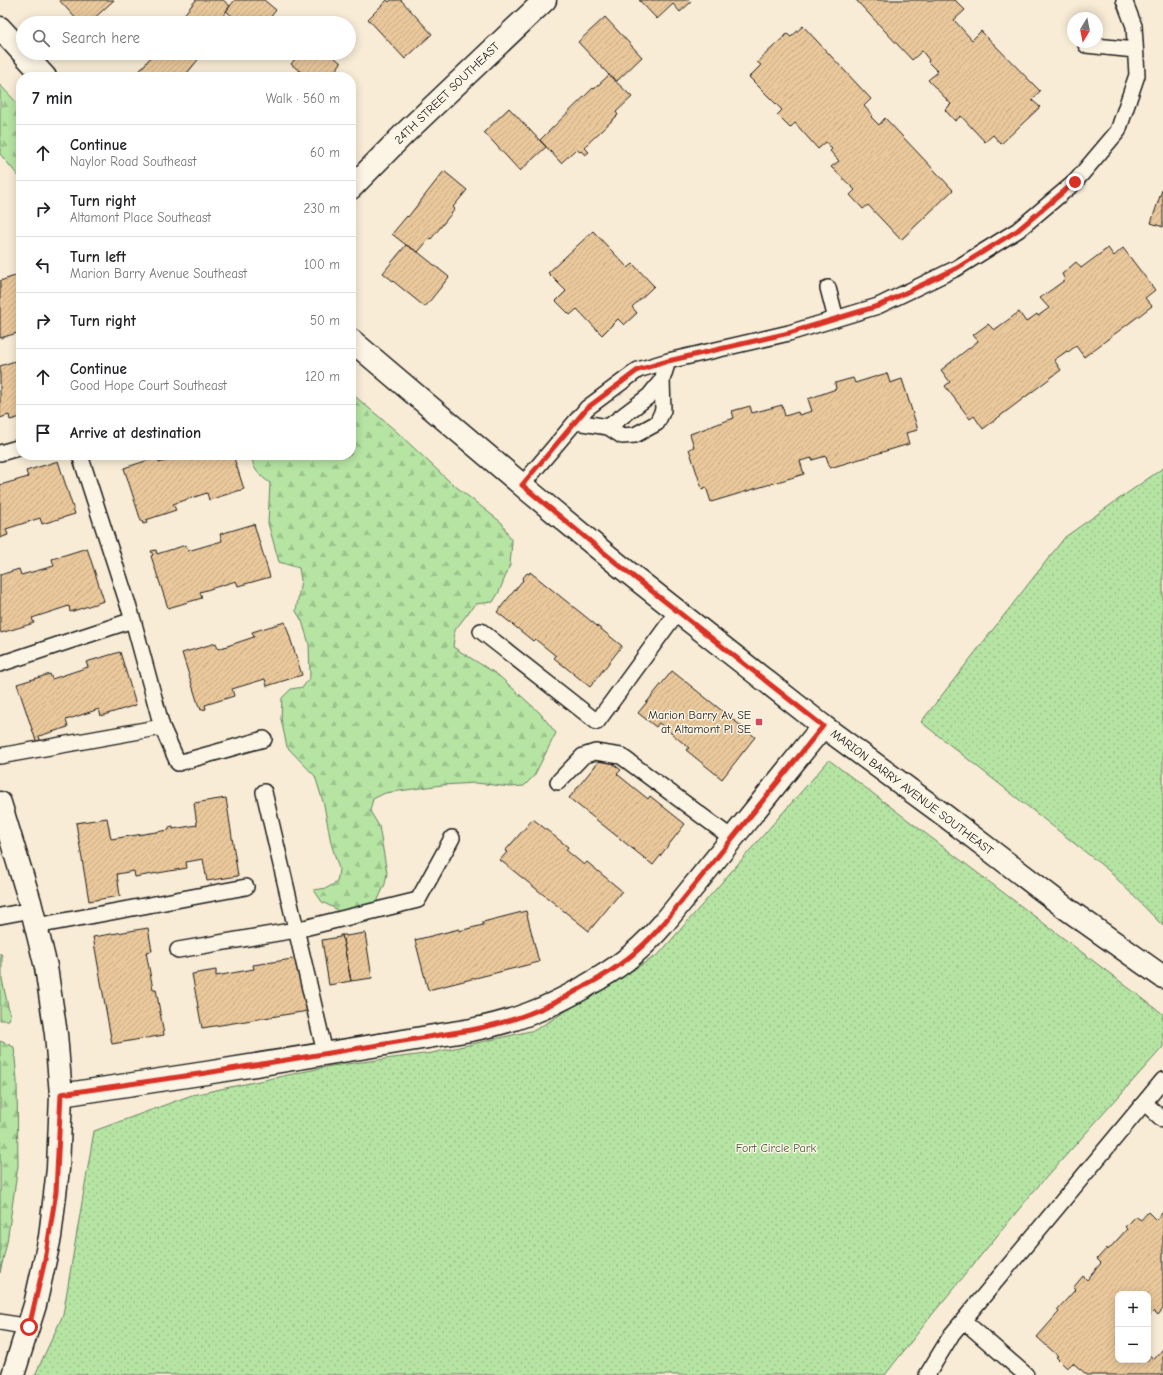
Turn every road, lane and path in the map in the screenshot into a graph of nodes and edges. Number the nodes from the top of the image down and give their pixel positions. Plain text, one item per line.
1 (545, 0) edge
2 (1124, 0) edge
3 (0, 28) edge
4 (16, 45) edge
5 (1103, 47) edge
6 (1135, 50) junction
7 (29, 60) edge
8 (40, 72) edge
9 (356, 183) edge
10 (828, 288) dead end
11 (836, 319) junction
12 (356, 344) edge
13 (668, 361) junction
14 (662, 380) junction
15 (576, 422) junction
16 (608, 427) junction
17 (16, 449) edge
18 (0, 454) edge
19 (82, 460) edge
20 (522, 485) junction
21 (678, 611) junction
22 (133, 620) junction
23 (481, 631) dead end
24 (0, 664) edge
25 (823, 726) junction
26 (162, 727) junction
27 (264, 739) dead end
28 (0, 756) edge
29 (558, 782) dead end
30 (264, 792) dead end
31 (0, 803) edge
32 (452, 838) dead end
33 (733, 839) junction
34 (246, 888) dead end
35 (0, 916) edge
36 (34, 918) junction
37 (296, 930) junction
38 (178, 950) dead end
39 (1163, 977) edge
40 (325, 1053) junction
41 (1163, 1080) edge
42 (61, 1094) junction
43 (1145, 1103) junction
44 (1163, 1120) edge
45 (964, 1321) junction
46 (0, 1322) edge
47 (29, 1327) junction
48 (13, 1375) edge
49 (927, 1375) edge
50 (1026, 1375) edge

1 - 9 street, 24TH STREET SOUTHEAST
2 - 6 lane
3 - 4 street
5 - 6 lane
6 - 11 lane
7 - 8 street
10 - 11 lane
11 - 13 lane
12 - 20 street, MARION BARRY AVENUE SOUTHEAST
13 - 14 lane
13 - 15 lane
14 - 16 lane
14 - 16 lane
15 - 16 lane
15 - 20 lane
17 - 18 lane
19 - 22 lane
20 - 21 street, MARION BARRY AVENUE SOUTHEAST
21 - 23 lane
21 - 25 street, MARION BARRY AVENUE SOUTHEAST
22 - 24 lane
22 - 26 lane
25 - 33 street
25 - 39 street, MARION BARRY AVENUE SOUTHEAST
26 - 27 lane
26 - 28 lane
29 - 33 lane
30 - 37 lane
31 - 36 street
32 - 37 lane
33 - 40 street
34 - 36 lane
35 - 36 lane
36 - 42 street
37 - 38 lane
37 - 40 lane
40 - 42 street
41 - 43 lane
42 - 47 street
43 - 44 lane
43 - 45 lane
45 - 49 lane
45 - 50 lane
46 - 47 lane
47 - 48 street

